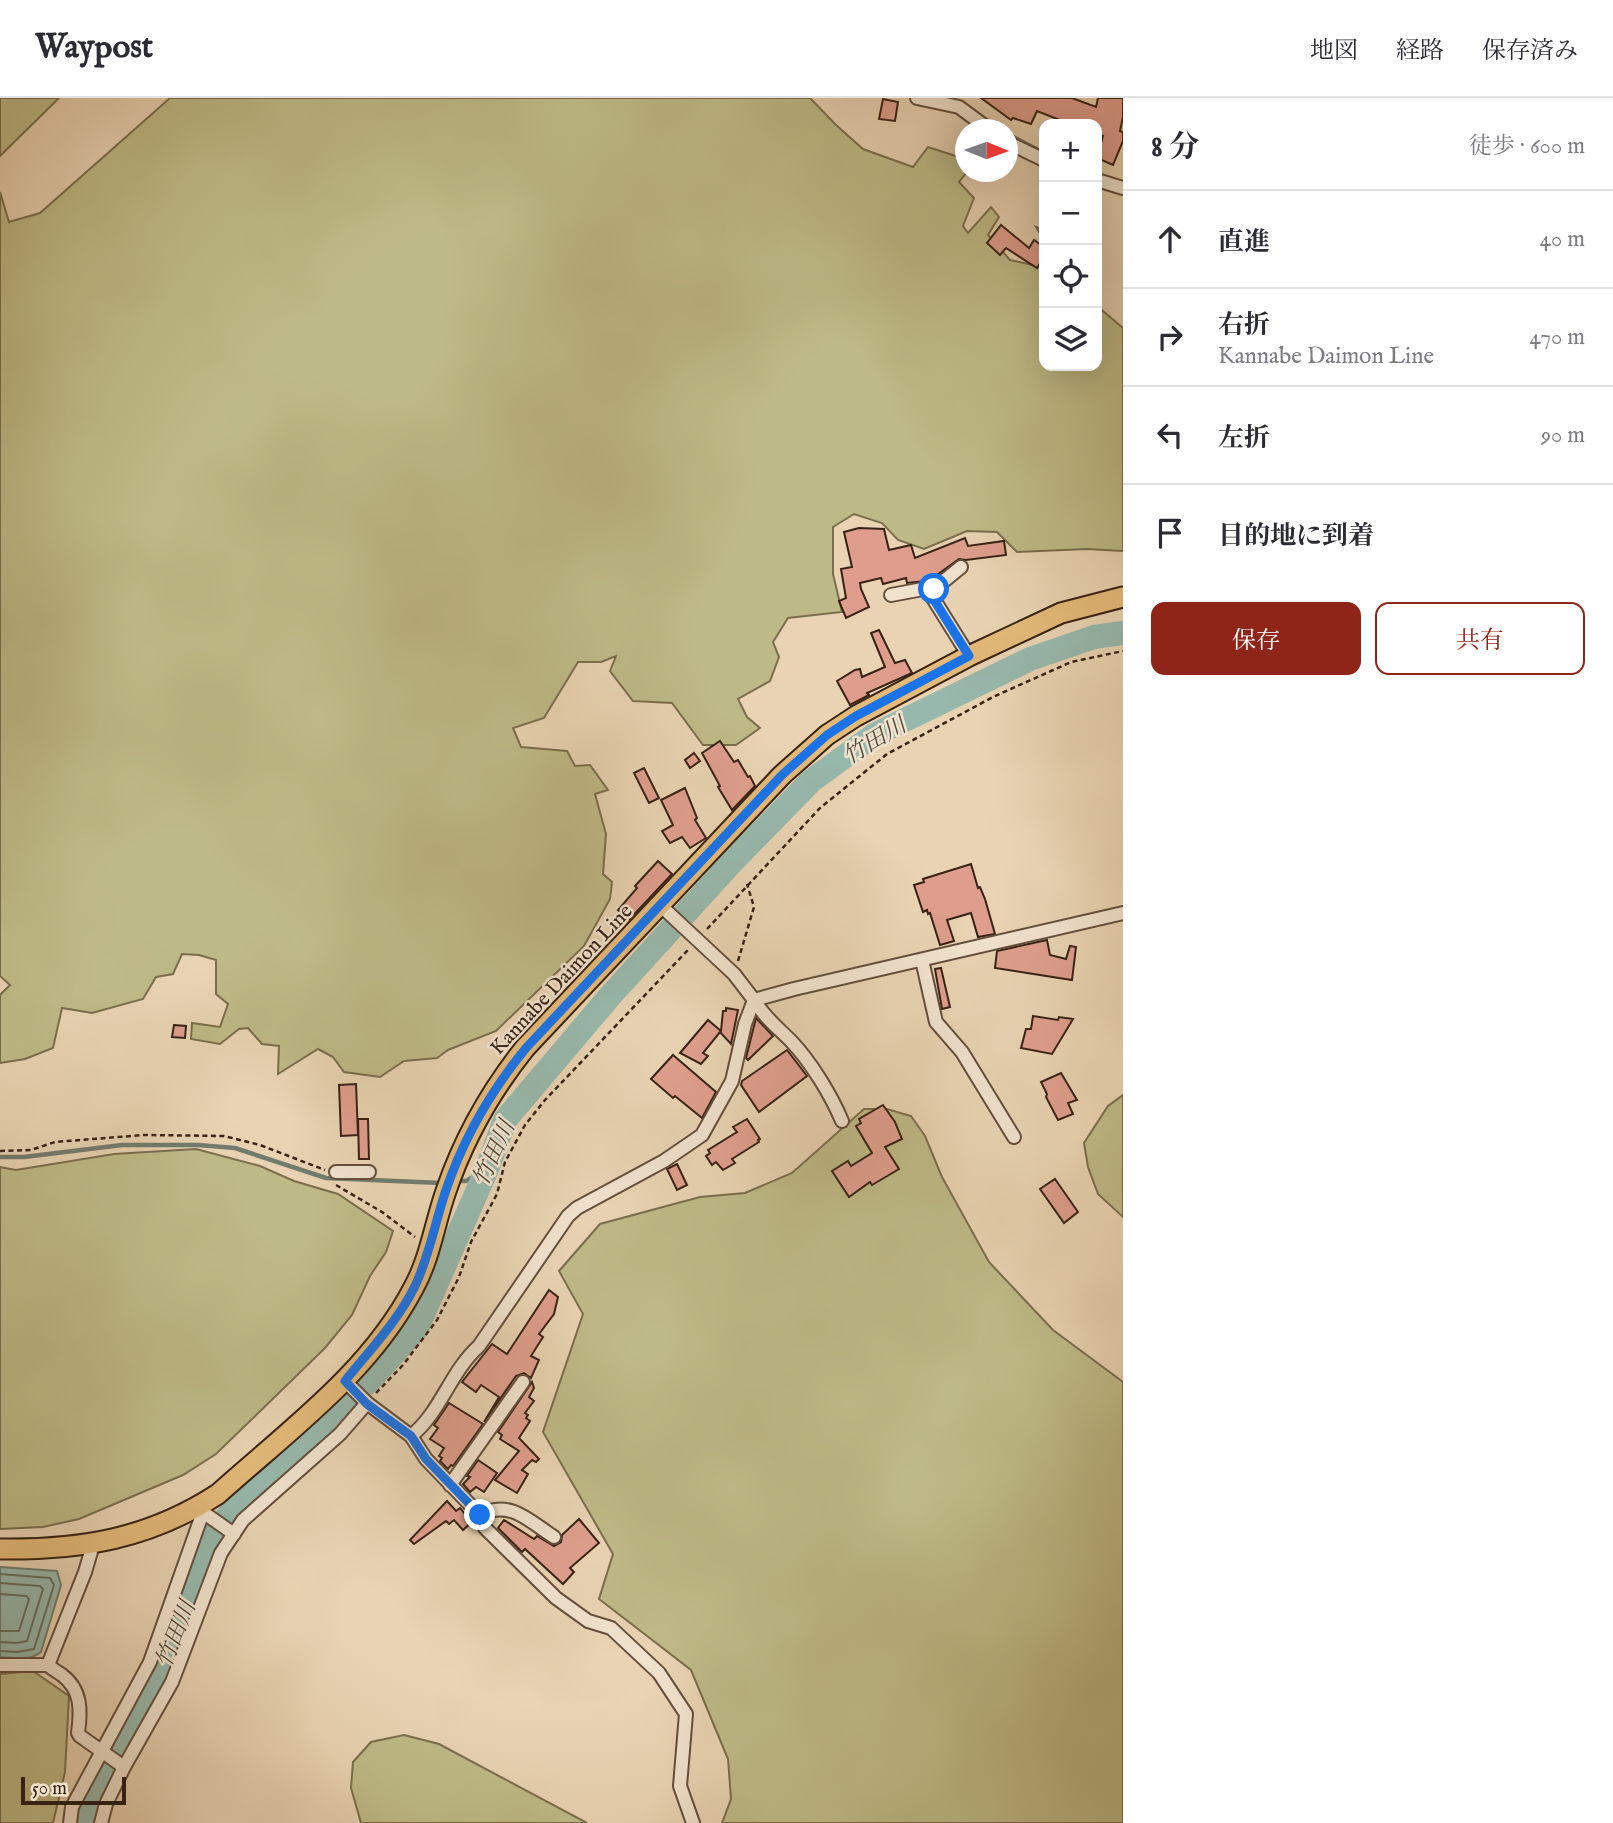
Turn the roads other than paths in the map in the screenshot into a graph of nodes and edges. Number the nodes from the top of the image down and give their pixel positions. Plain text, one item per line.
1 (917, 98) edge
2 (974, 119) edge
3 (1018, 147) edge
4 (1039, 158) edge
5 (1102, 182) edge
6 (1123, 188) edge
7 (961, 567) dead end
8 (931, 595) junction
9 (891, 596) dead end
10 (1123, 597) edge
11 (969, 656) junction
12 (664, 908) junction
13 (1123, 913) edge
14 (922, 960) junction
15 (754, 1000) junction
16 (842, 1121) dead end
17 (1014, 1137) dead end
18 (369, 1172) dead end
19 (336, 1177) road end
20 (523, 1382) dead end
21 (349, 1385) junction
22 (365, 1402) junction
23 (411, 1436) junction
24 (450, 1485) junction
25 (203, 1512) junction
26 (480, 1515) junction
27 (232, 1533) junction
28 (554, 1537) dead end
29 (93, 1545) junction
30 (0, 1549) edge
31 (0, 1665) edge
32 (48, 1665) junction
33 (103, 1754) junction
34 (123, 1766) junction
35 (70, 1823) edge
36 (101, 1823) edge
37 (693, 1823) edge

1 - 2 street
3 - 4 street
5 - 6 street
7 - 8 street
8 - 9 street
8 - 11 street
10 - 11 main road, Kannabe Daimon Line
11 - 12 main road, Kannabe Daimon Line
12 - 15 street
12 - 21 main road, Kannabe Daimon Line
13 - 14 street
14 - 15 street
14 - 17 street
15 - 16 street
15 - 23 street
18 - 19 street
20 - 24 street
21 - 22 street
21 - 25 main road, Kannabe Daimon Line
22 - 23 street
22 - 27 street
23 - 24 street
24 - 26 street
25 - 27 street
25 - 29 main road, Kannabe Daimon Line
25 - 33 street
26 - 28 street
26 - 37 street
27 - 34 street
29 - 30 main road, Kannabe Daimon Line
29 - 32 street
31 - 32 street
32 - 33 street
33 - 34 street
33 - 35 street
34 - 36 street

